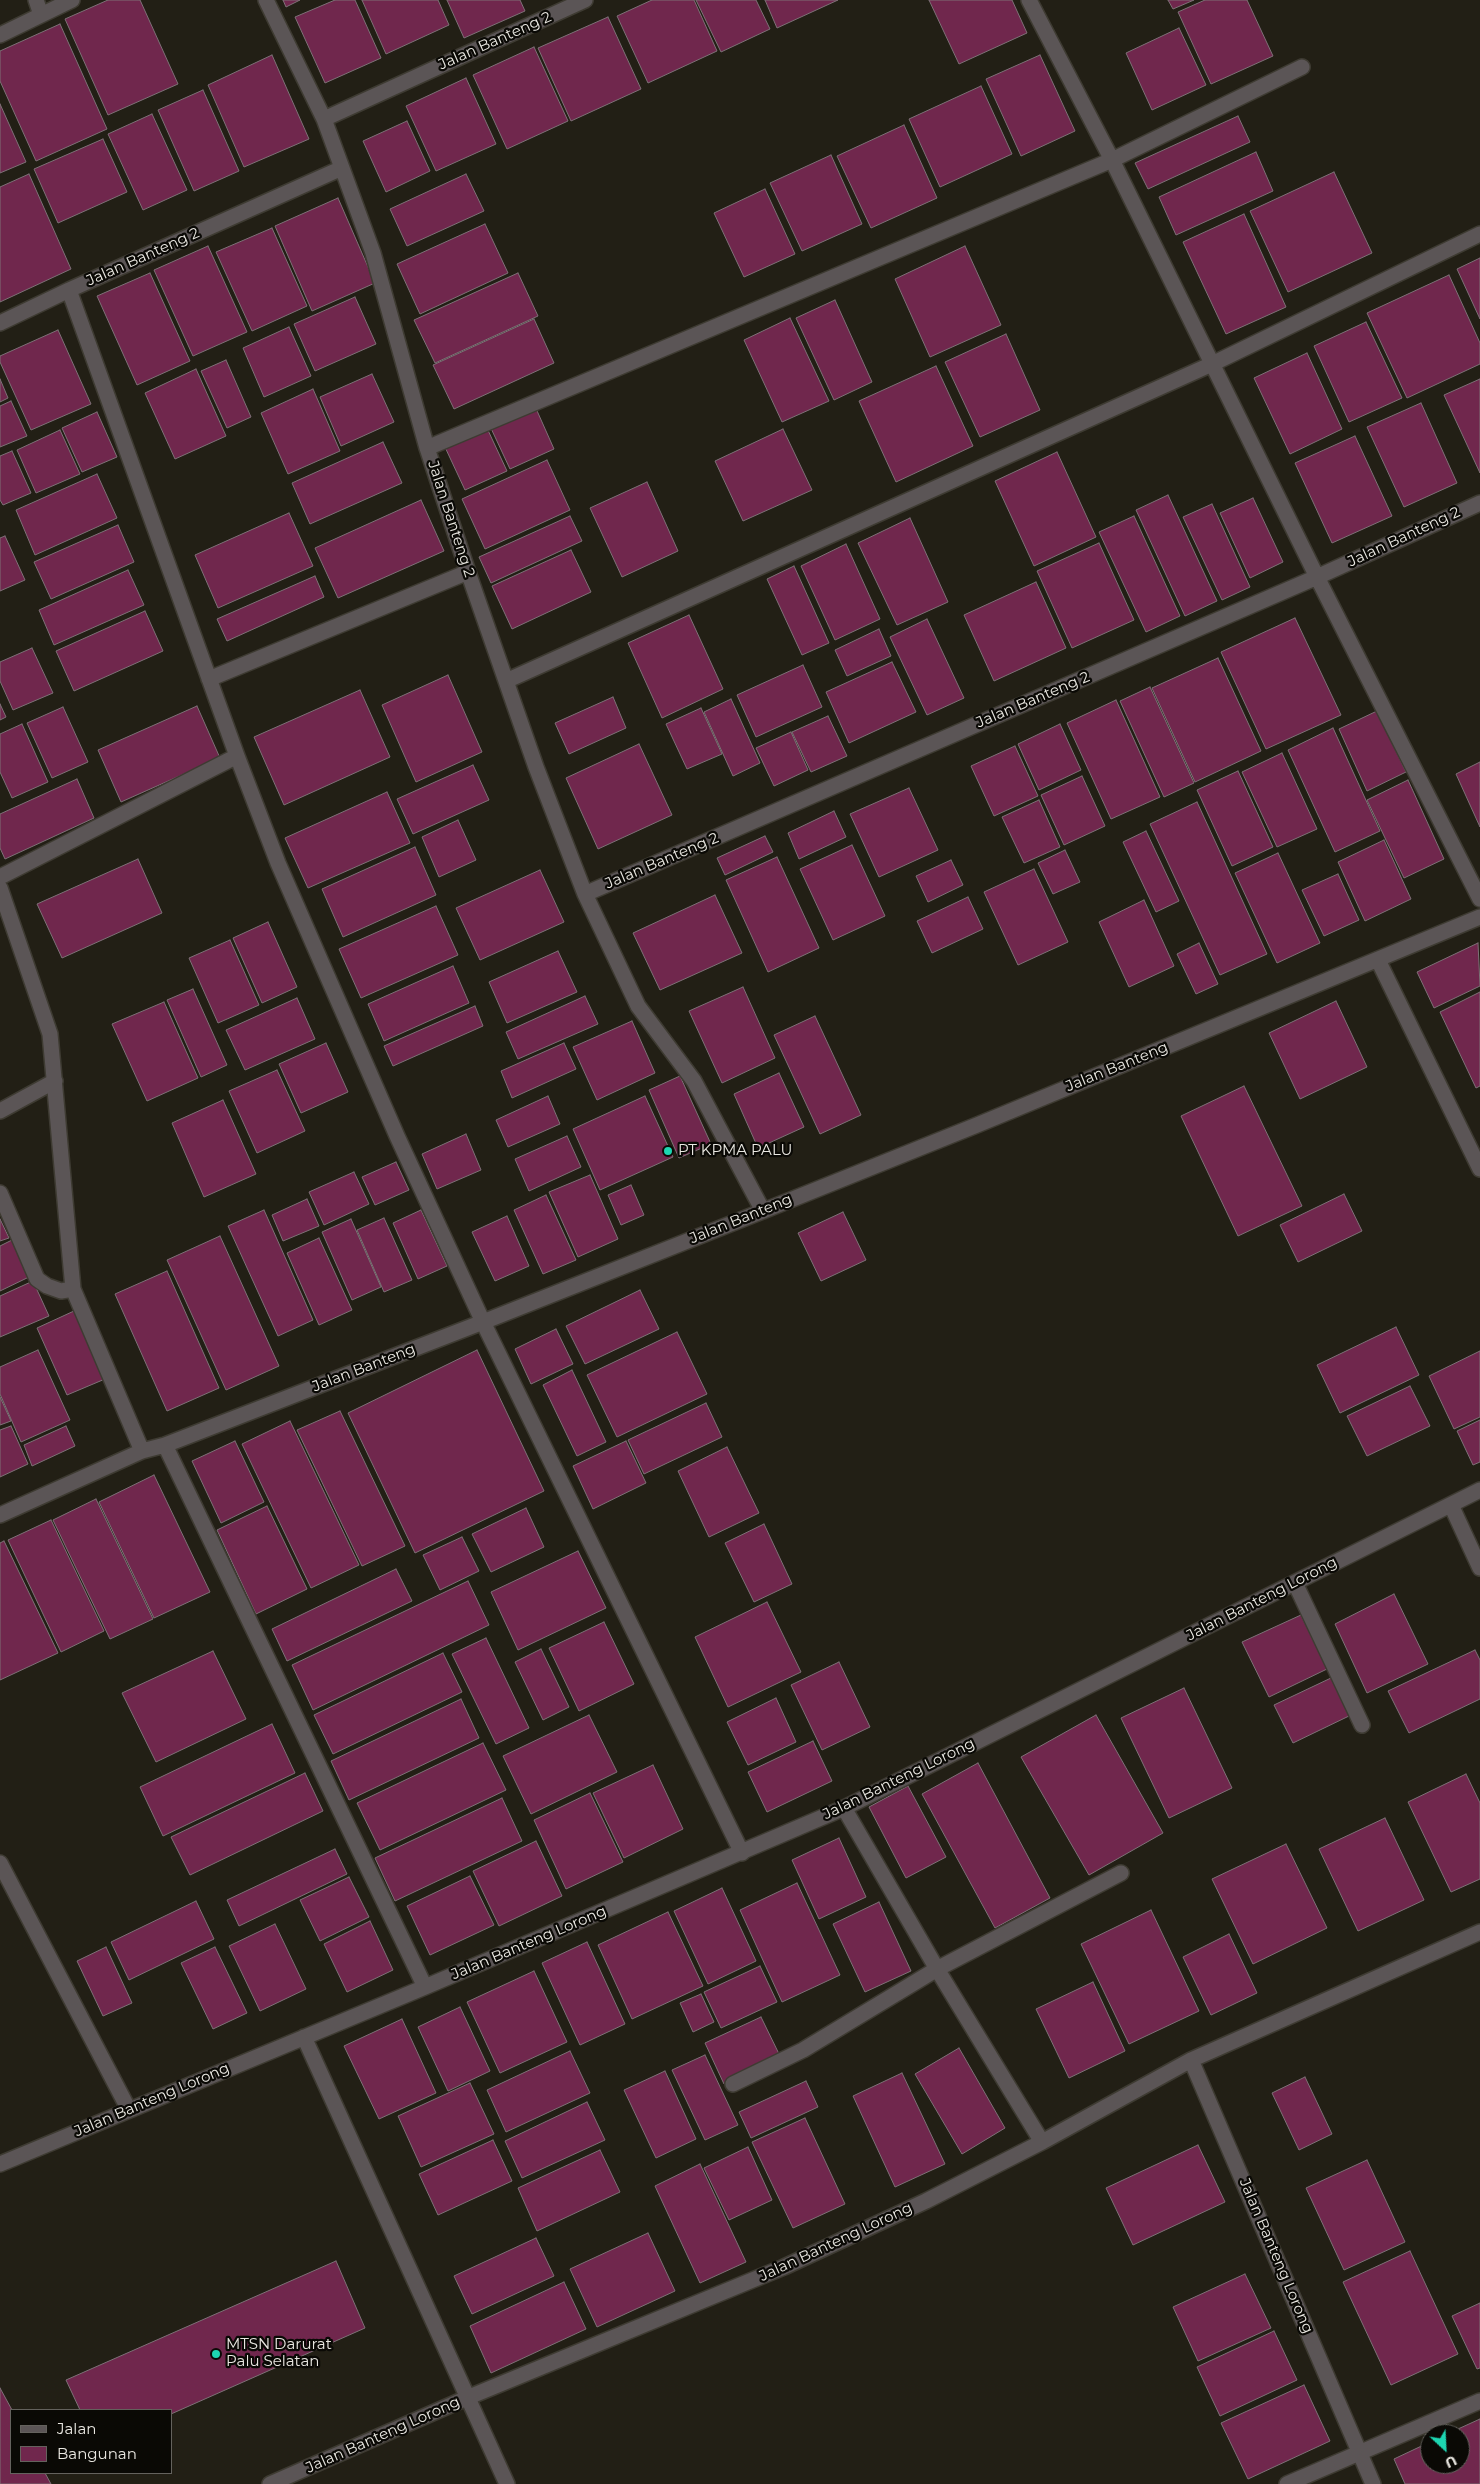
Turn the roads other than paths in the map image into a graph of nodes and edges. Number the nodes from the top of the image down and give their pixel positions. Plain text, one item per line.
1 (36, 0) edge
2 (72, 0) edge
3 (266, 0) edge
4 (585, 0) edge
5 (1029, 0) edge
6 (41, 15) junction
7 (0, 36) edge
8 (1302, 66) dead end
9 (324, 119) junction
10 (1112, 160) junction
11 (342, 168) junction
12 (1480, 234) edge
13 (69, 290) junction
14 (0, 323) edge
15 (1212, 364) junction
16 (427, 448) junction
17 (1480, 502) edge
18 (468, 572) junction
19 (1317, 577) junction
20 (210, 679) junction
21 (506, 680) junction
22 (237, 756) junction
23 (0, 877) edge
24 (0, 888) edge
25 (585, 894) junction
26 (1480, 899) edge
27 (1480, 917) edge
28 (1378, 960) junction
29 (55, 1081) junction
30 (0, 1112) edge
31 (1480, 1169) edge
32 (0, 1193) edge
33 (763, 1211) junction
34 (73, 1289) junction
35 (483, 1322) junction
36 (165, 1445) junction
37 (142, 1451) junction
38 (1480, 1490) edge
39 (1451, 1504) junction
40 (0, 1515) edge
41 (1480, 1568) edge
42 (1295, 1583) junction
43 (1362, 1724) dead end
44 (844, 1808) junction
45 (742, 1853) junction
46 (0, 1863) edge
47 (1121, 1873) dead end
48 (1480, 1932) edge
49 (938, 1969) junction
50 (425, 1987) junction
51 (304, 2037) junction
52 (1191, 2060) junction
53 (733, 2084) dead end
54 (129, 2110) junction
55 (1042, 2142) junction
56 (0, 2164) edge
57 (469, 2397) junction
58 (1480, 2401) edge
59 (1360, 2453) junction
60 (270, 2484) edge
61 (507, 2484) edge
62 (1287, 2484) edge
63 (1373, 2484) edge

1 - 6 street
2 - 6 street
3 - 9 street, Jalan Banteng 2
4 - 9 street, Jalan Banteng 2
5 - 10 street
6 - 7 street
8 - 10 street
9 - 11 street, Jalan Banteng 2
10 - 15 street
10 - 16 street
11 - 13 street, Jalan Banteng 2
11 - 16 street, Jalan Banteng 2
12 - 15 street
13 - 14 street, Jalan Banteng 2
13 - 20 street
15 - 19 street
15 - 21 street
16 - 18 street, Jalan Banteng 2
17 - 19 street, Jalan Banteng 2
18 - 20 street
18 - 21 street, Jalan Banteng 2
19 - 25 street, Jalan Banteng 2
19 - 26 street
20 - 22 street
21 - 25 street, Jalan Banteng 2
22 - 23 street
22 - 35 street
24 - 29 street
25 - 33 street, Jalan Banteng 2
27 - 28 street, Jalan Banteng
28 - 31 street
28 - 33 street, Jalan Banteng
29 - 30 street
29 - 34 street
32 - 34 street
33 - 35 street, Jalan Banteng
34 - 37 street
35 - 36 street, Jalan Banteng
35 - 45 street
36 - 37 street, Jalan Banteng
36 - 50 street
37 - 40 street, Jalan Banteng
38 - 39 street, Jalan Banteng Lorong
39 - 41 street
39 - 42 street, Jalan Banteng Lorong
42 - 43 street
42 - 44 street, Jalan Banteng Lorong
44 - 45 street, Jalan Banteng Lorong
44 - 49 street
45 - 50 street, Jalan Banteng Lorong
46 - 54 street
47 - 49 street
48 - 52 street, Jalan Banteng Lorong
49 - 53 street
49 - 55 street
50 - 51 street, Jalan Banteng Lorong
51 - 54 street, Jalan Banteng Lorong
51 - 57 street, Jalan Banteng Lorong
52 - 55 street, Jalan Banteng Lorong
52 - 59 street, Jalan Banteng Lorong
54 - 56 street, Jalan Banteng Lorong
55 - 57 street, Jalan Banteng Lorong
57 - 60 street, Jalan Banteng Lorong
57 - 61 street, Jalan Banteng Lorong
58 - 59 street
59 - 62 street
59 - 63 street, Jalan Banteng Lorong

